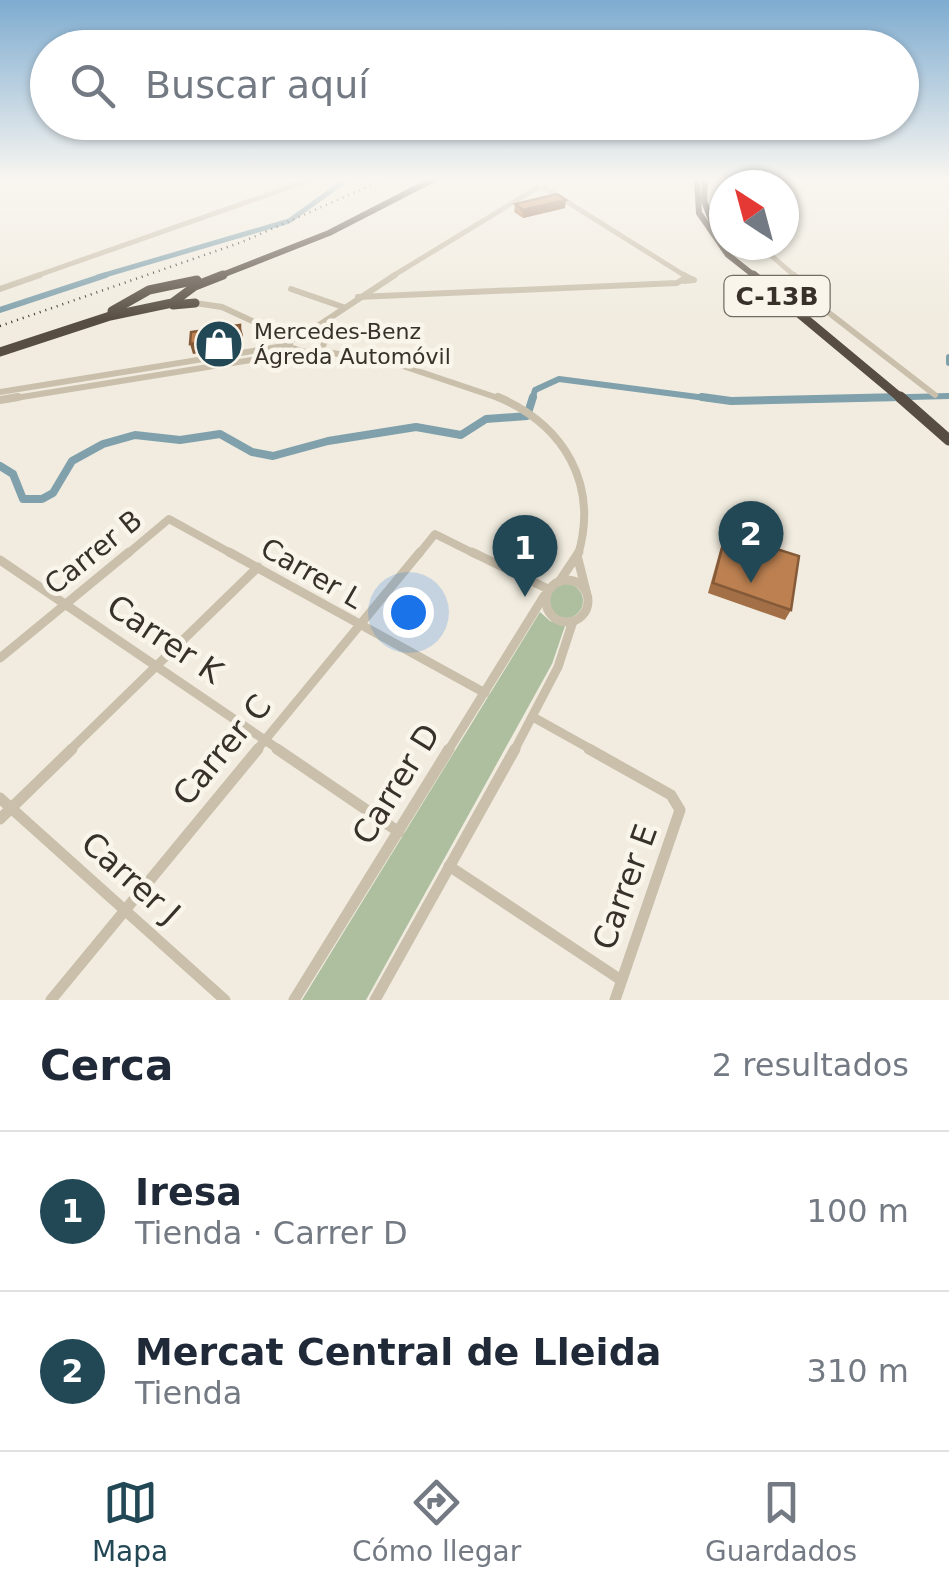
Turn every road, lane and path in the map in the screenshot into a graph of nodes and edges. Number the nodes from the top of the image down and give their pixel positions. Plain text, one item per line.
1 (177, 227) edge
2 (331, 227) edge
3 (342, 227) edge
4 (474, 227) edge
5 (604, 227) edge
6 (708, 227) edge
7 (743, 260) edge
8 (777, 260) edge
9 (172, 285) junction
10 (0, 289) edge
11 (292, 290) dead end
12 (185, 294) junction
13 (358, 297) junction
14 (132, 300) junction
15 (195, 302) junction
16 (164, 306) junction
17 (343, 306) junction
18 (142, 309) junction
19 (324, 323) junction
20 (310, 331) junction
21 (284, 333) junction
22 (301, 333) junction
23 (326, 337) junction
24 (289, 347) junction
25 (0, 349) edge
26 (316, 350) junction
27 (344, 350) junction
28 (83, 381) junction
29 (898, 390) junction
30 (0, 392) edge
31 (936, 395) dead end
32 (0, 400) edge
33 (915, 404) junction
34 (949, 430) edge
35 (949, 440) edge
36 (169, 519) joint
37 (578, 559) junction
38 (0, 560) edge
39 (258, 568) junction
40 (559, 582) junction
41 (586, 591) junction
42 (546, 592) junction
43 (66, 604) junction
44 (573, 621) junction
45 (361, 626) junction
46 (0, 658) edge
47 (156, 666) junction
48 (485, 693) junction
49 (533, 717) junction
50 (264, 740) junction
51 (0, 798) edge
52 (11, 808) junction
53 (0, 819) edge
54 (399, 832) junction
55 (449, 866) junction
56 (126, 910) junction
57 (622, 980) junction
58 (51, 1000) edge
59 (225, 1000) edge
60 (294, 1000) edge
61 (375, 1000) edge
62 (615, 1000) edge

1 - 10 street
2 - 9 highway
3 - 12 highway
4 - 13 street
5 - 13 street
6 - 29 highway, C-13B
7 - 29 highway, C-13B
8 - 31 street
9 - 12 highway
9 - 14 highway
11 - 17 street
12 - 15 highway
12 - 16 highway
13 - 17 street
14 - 18 highway
14 - 25 highway
15 - 16 highway
15 - 21 street
16 - 18 highway
17 - 19 street
18 - 25 highway
19 - 20 street
19 - 23 street
20 - 22 street
20 - 23 street
21 - 22 street
21 - 24 street
22 - 24 street
23 - 26 street
23 - 27 street
24 - 26 street
24 - 28 street
26 - 27 street
27 - 37 street
28 - 30 street
28 - 32 street
29 - 33 highway, C-13B
33 - 34 highway, C-13B
33 - 35 highway, C-13B
36 - 39 street, Carrer L
36 - 43 street, Carrer B
37 - 40 street
37 - 41 street
38 - 43 street, Carrer K
39 - 45 street, Carrer L
39 - 47 street
40 - 41 street
40 - 42 street
41 - 44 street
42 - 44 street
42 - 45 street, Carrer C
42 - 48 street, Carrer D
43 - 46 street, Carrer B
43 - 47 street, Carrer K
44 - 49 street
45 - 48 street, Carrer L
45 - 50 street, Carrer C
47 - 50 street, Carrer K
47 - 52 street
48 - 54 street, Carrer D
49 - 55 street
49 - 57 street, Carrer E
50 - 54 street, Carrer K
50 - 56 street, Carrer C
51 - 52 street, Carrer J
52 - 53 street
52 - 56 street, Carrer J
54 - 60 street, Carrer D
55 - 57 street
55 - 61 street
56 - 58 street, Carrer C
56 - 59 street, Carrer J
57 - 62 street, Carrer E

